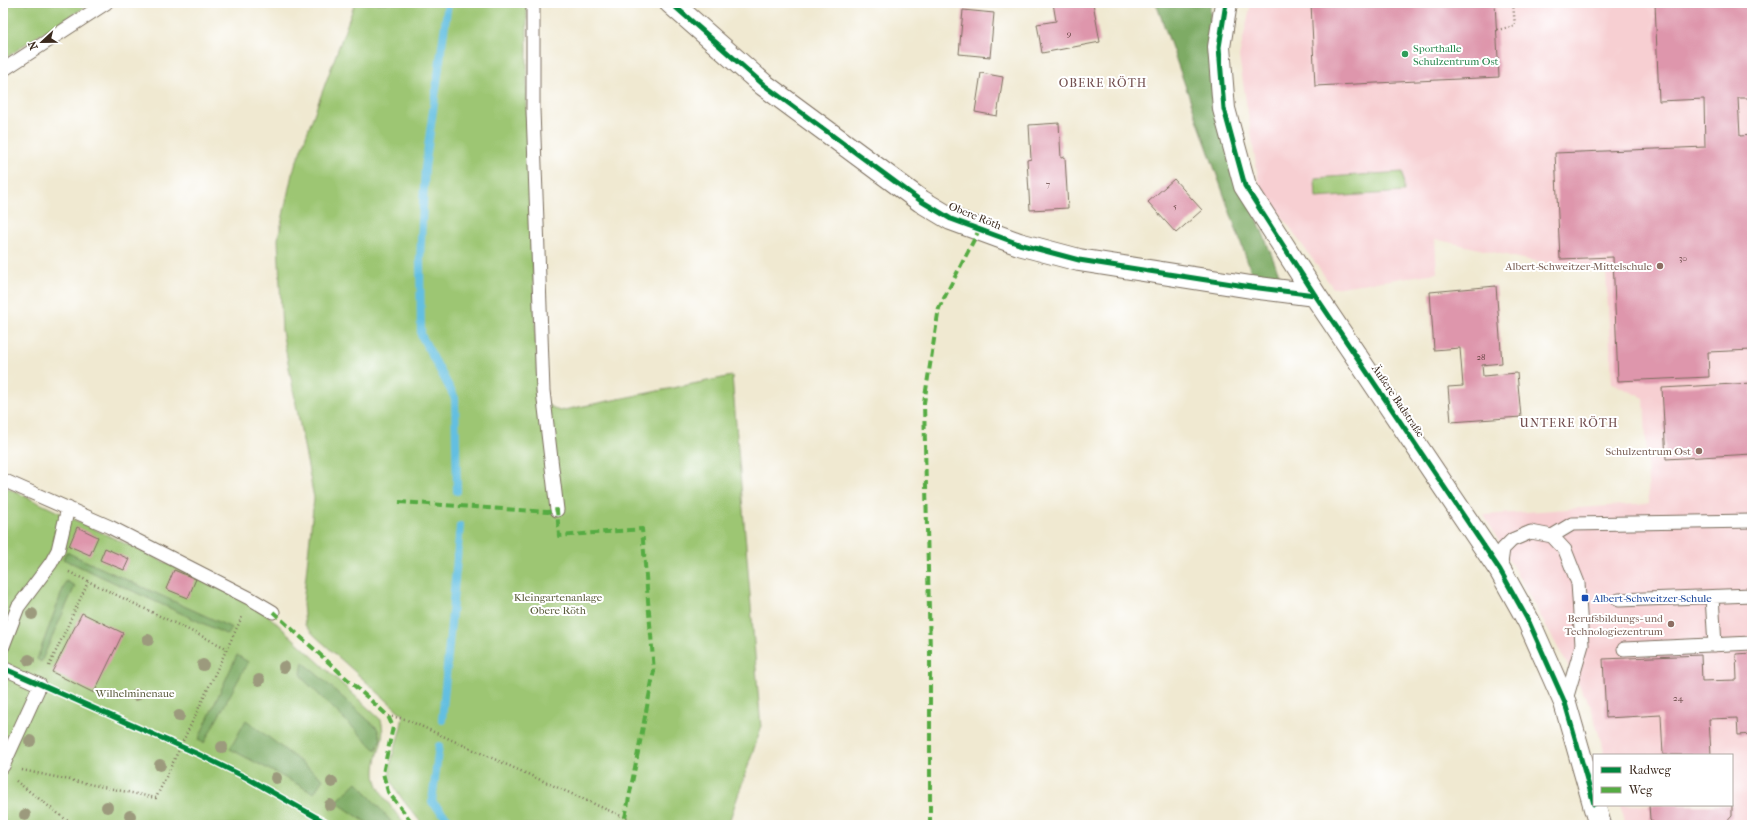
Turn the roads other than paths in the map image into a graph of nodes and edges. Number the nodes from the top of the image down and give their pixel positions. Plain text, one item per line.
1 (106, 3) edge
2 (533, 3) edge
3 (671, 3) edge
4 (1226, 3) edge
5 (3, 70) edge
6 (1315, 295) junction
7 (3, 480) edge
8 (68, 508) junction
9 (557, 510) dead end
10 (1752, 521) edge
11 (1552, 536) junction
12 (1500, 570) junction
13 (1752, 595) edge
14 (1712, 596) junction
15 (1619, 600) dead end
16 (273, 612) dead end
17 (1752, 643) edge
18 (1715, 645) junction
19 (3, 646) edge
20 (1624, 649) dead end
21 (3, 668) edge
22 (1565, 703) junction
23 (3, 766) edge
24 (1593, 801) edge
25 (1595, 806) edge
26 (1600, 825) edge

1 - 5 lane
2 - 9 lane
3 - 6 street, Obere Röth
4 - 6 street, Äußere Badstraße
6 - 12 street, Äußere Badstraße
7 - 8 lane
8 - 16 lane
8 - 19 lane
10 - 11 lane
11 - 12 lane
11 - 22 lane
12 - 22 street, Äußere Badstraße
13 - 14 lane
14 - 15 lane
14 - 18 lane
17 - 18 lane
18 - 20 lane
21 - 23 lane
22 - 24 street, Äußere Badstraße
25 - 26 street, Äußere Badstraße

